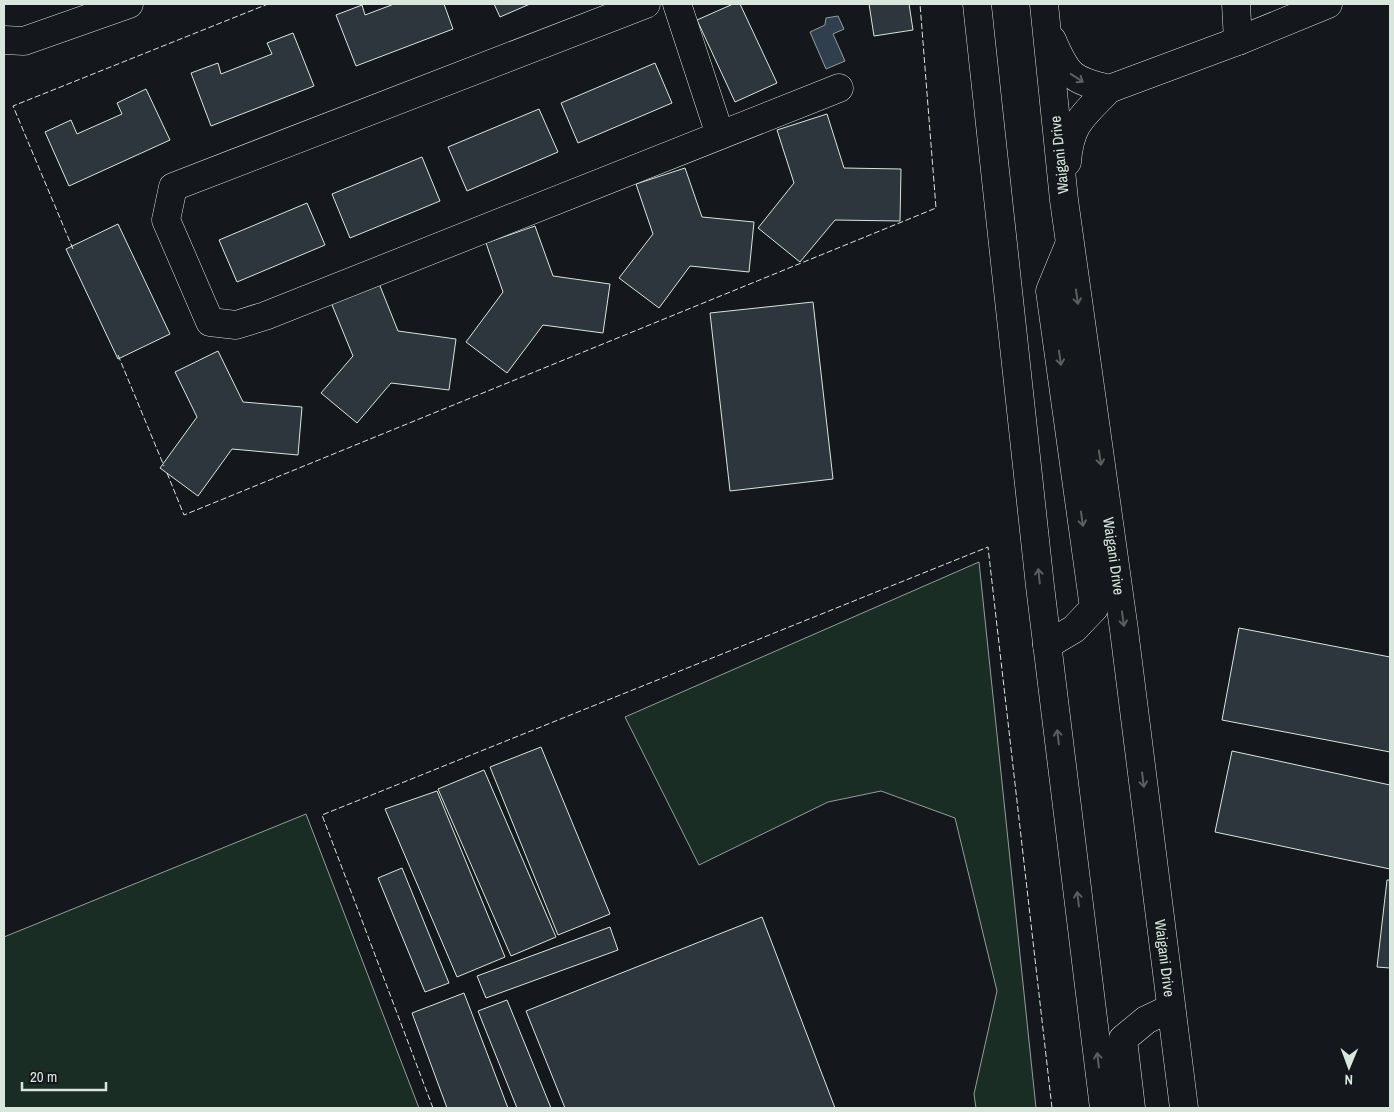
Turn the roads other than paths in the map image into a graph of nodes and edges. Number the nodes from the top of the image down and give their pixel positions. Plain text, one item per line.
1 (129, 4) edge
2 (646, 4) edge
3 (677, 4) edge
4 (977, 4) edge
5 (1236, 4) edge
6 (1328, 4) edge
7 (1044, 13) edge
8 (4, 40) edge
9 (1238, 41) junction
10 (840, 88) dead end
11 (1109, 90) junction
12 (720, 135) junction
13 (1064, 200) junction
14 (1070, 244) junction
15 (1047, 645) junction
16 (1171, 1008) junction
17 (1104, 1108) edge
18 (1131, 1108) edge
19 (1184, 1108) edge

1 - 8 main road
2 - 12 main road
3 - 12 main road
15 -> 4 main road
5 - 9 main road
6 - 9 main road
7 -> 11 main road
7 - 13 main road, Waigani Drive
9 - 11 main road
10 - 12 main road
11 - 13 main road
13 - 14 main road, Waigani Drive
14 -> 15 main road
14 -> 16 main road, Waigani Drive
17 -> 15 main road
16 - 18 main road
16 - 19 main road, Waigani Drive

